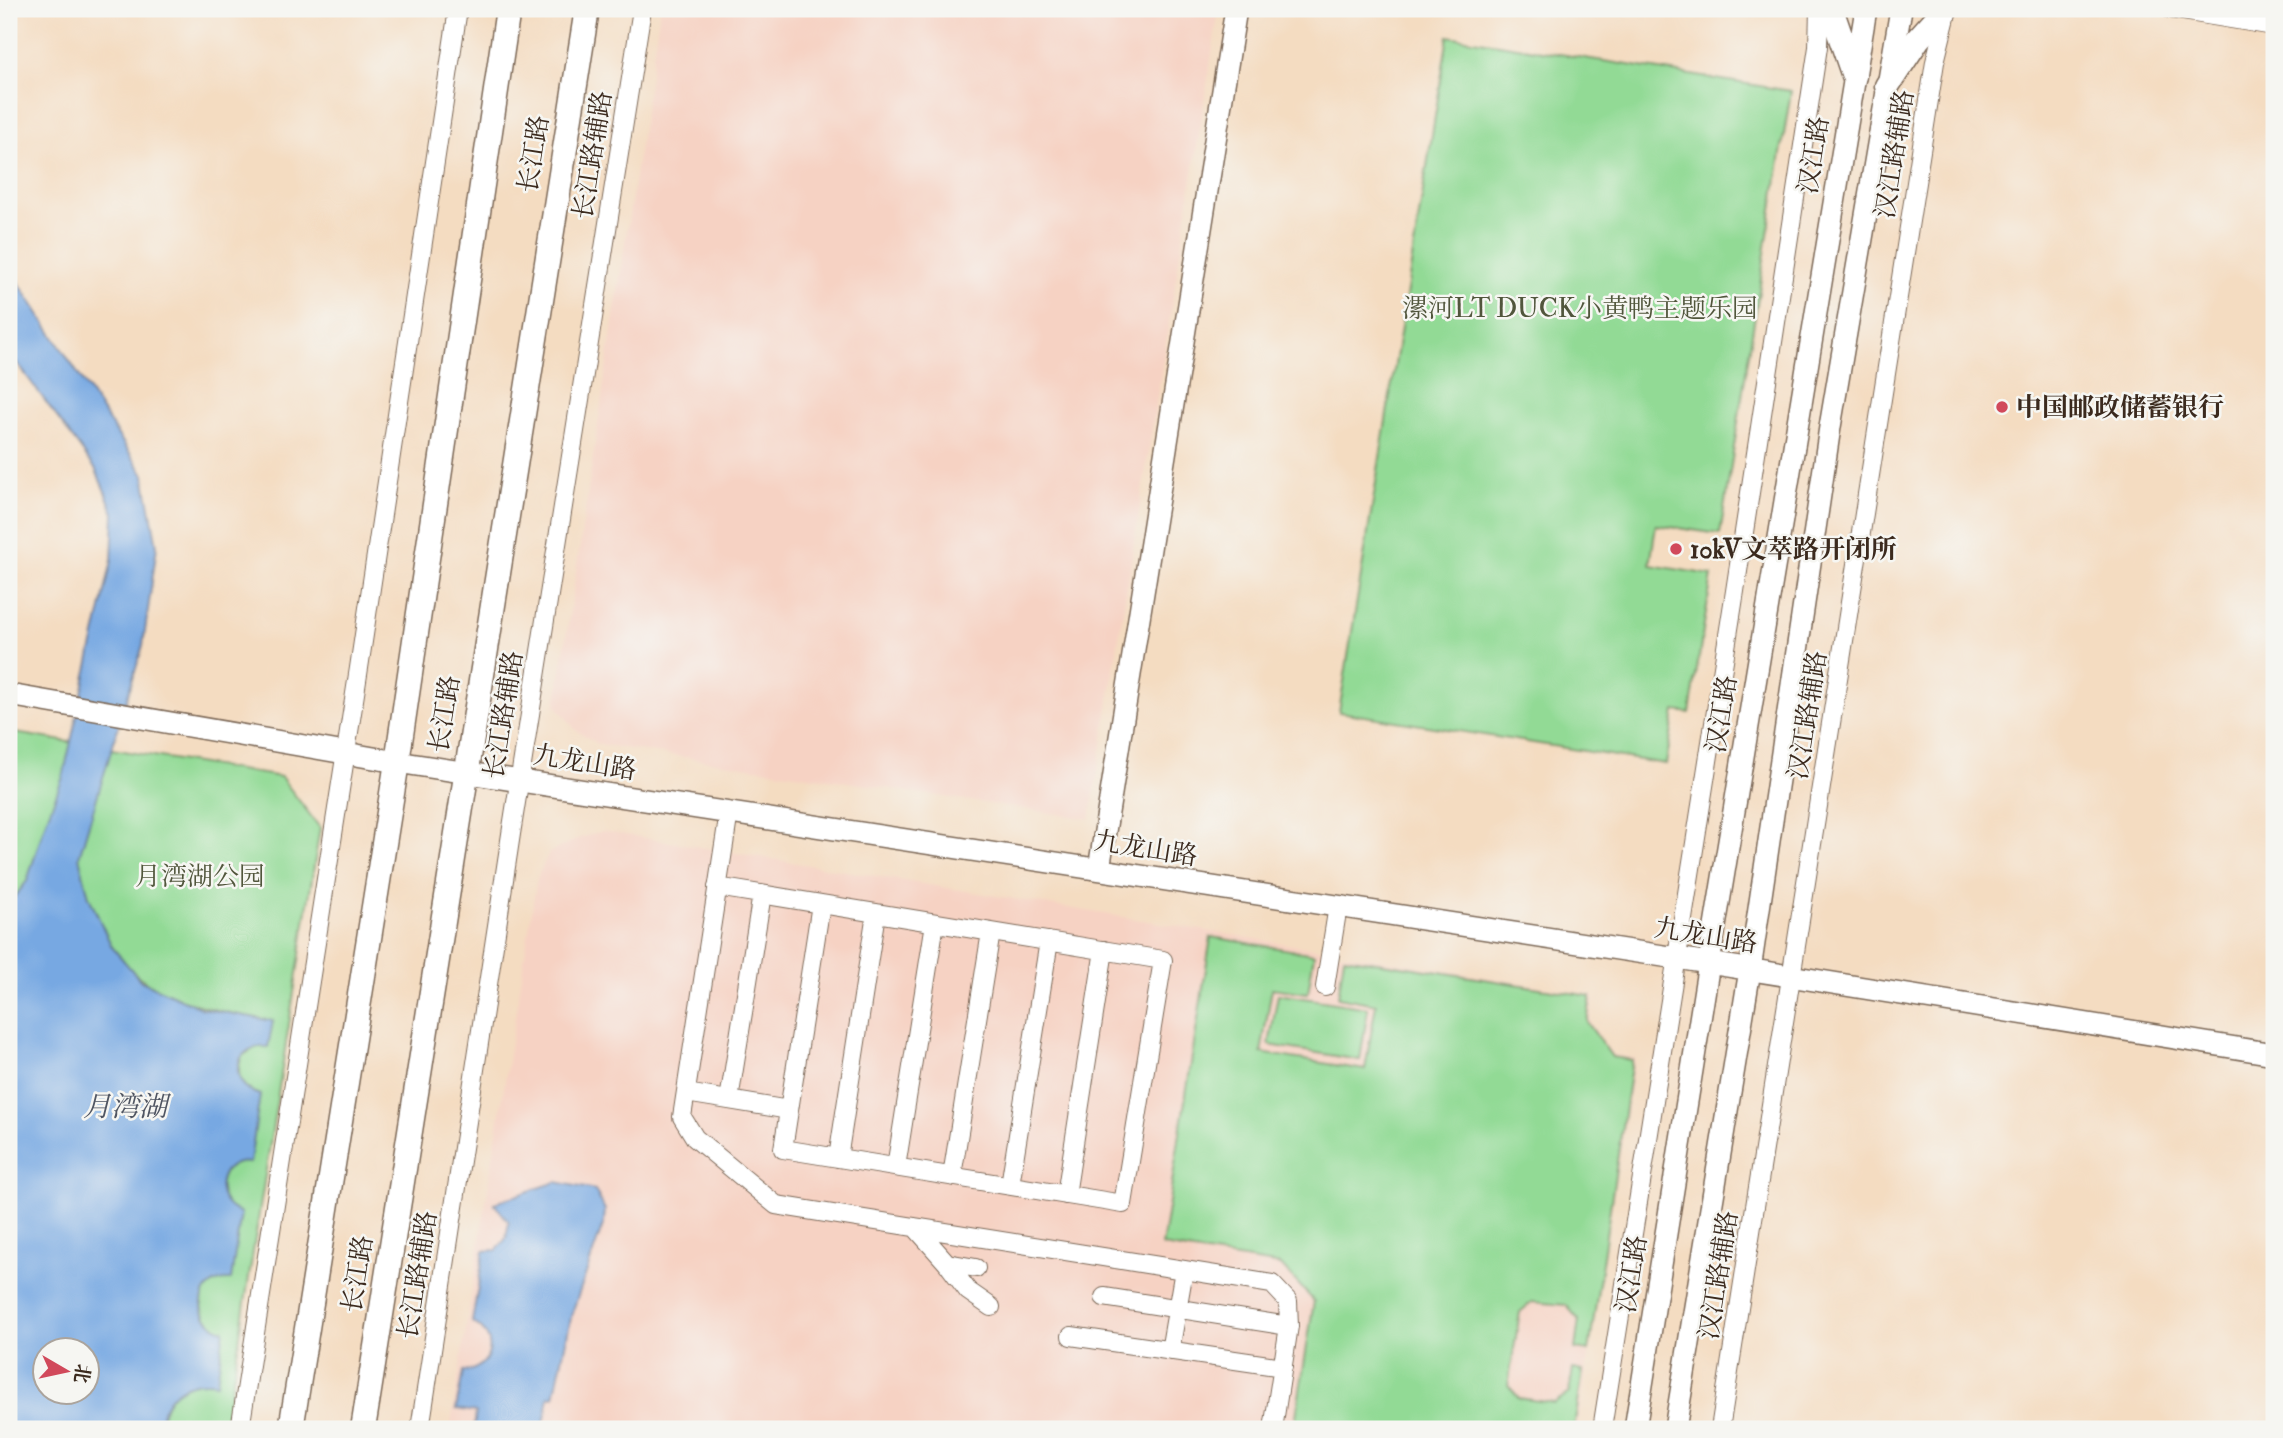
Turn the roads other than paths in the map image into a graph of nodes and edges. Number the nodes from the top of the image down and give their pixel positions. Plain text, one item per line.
1 (458, 9) edge
2 (508, 9) edge
3 (586, 9) edge
4 (642, 9) edge
5 (1236, 9) edge
6 (1819, 9) edge
7 (1831, 9) edge
8 (1866, 9) edge
9 (1901, 9) edge
10 (1947, 9) edge
11 (2170, 9) edge
12 (2274, 26) edge
13 (1854, 76) junction
14 (1887, 86) junction
15 (9, 695) edge
16 (346, 753) junction
17 (397, 762) junction
18 (466, 771) junction
19 (519, 780) junction
20 (729, 813) junction
21 (1099, 869) junction
22 (718, 887) junction
23 (762, 894) junction
24 (821, 904) junction
25 (1338, 906) junction
26 (876, 913) junction
27 (935, 923) junction
28 (991, 932) junction
29 (1049, 941) junction
30 (1104, 950) junction
31 (1676, 958) junction
32 (1709, 963) junction
33 (1750, 970) junction
34 (1792, 977) junction
35 (1325, 987) dead end
36 (2274, 1054) edge
37 (686, 1093) junction
38 (729, 1100) junction
39 (789, 1110) junction
40 (838, 1158) junction
41 (896, 1167) junction
42 (951, 1176) junction
43 (1010, 1185) junction
44 (1066, 1195) junction
45 (915, 1227) junction
46 (947, 1264) junction
47 (976, 1268) dead end
48 (1184, 1270) junction
49 (1104, 1297) dead end
50 (991, 1307) dead end
51 (1177, 1309) junction
52 (1289, 1326) junction
53 (1071, 1336) dead end
54 (1170, 1351) junction
55 (1283, 1367) junction
56 (240, 1429) edge
57 (291, 1429) edge
58 (363, 1429) edge
59 (420, 1429) edge
60 (1273, 1429) edge
61 (1602, 1429) edge
62 (1635, 1429) edge
63 (1675, 1429) edge
64 (1720, 1429) edge

1 - 16 street
2 - 17 main road, 长江路
3 - 18 main road, 长江路
4 - 19 street, 长江路辅路
5 - 21 street
6 - 31 street
7 - 13 main road
8 - 13 street, 汉江路
9 - 14 street
10 - 14 main road
10 - 34 street, 汉江路辅路
11 - 12 street
13 - 32 street, 汉江路
14 - 33 street
15 - 16 street, 九龙山路
16 - 17 street, 九龙山路
16 - 56 street
17 - 18 street, 九龙山路
17 - 57 main road, 长江路
18 - 19 street, 九龙山路
18 - 58 main road, 长江路
19 - 20 street, 九龙山路
19 - 59 street, 长江路辅路
20 - 21 street, 九龙山路
20 - 22 street
21 - 25 street, 九龙山路
22 - 23 street
22 - 37 street
23 - 24 street
23 - 38 street
24 - 26 street
24 - 39 street
25 - 31 street, 九龙山路
25 - 35 street
26 - 27 street
26 - 40 street
27 - 28 street
27 - 41 street
28 - 29 street
28 - 42 street
29 - 30 street
29 - 43 street
30 - 44 street
30 - 44 street
31 - 32 street, 九龙山路
31 - 61 street
32 - 33 street, 九龙山路
32 - 62 street, 汉江路
33 - 34 street, 九龙山路
33 - 63 street
34 - 36 street, 九龙山路
34 - 64 street, 汉江路辅路
37 - 38 street
37 - 45 street
38 - 39 street
39 - 40 street
40 - 41 street
41 - 42 street
42 - 43 street
43 - 44 street
45 - 46 street
45 - 48 street
46 - 47 street
46 - 50 street
48 - 51 street
48 - 52 street
49 - 51 street
51 - 52 street
51 - 54 street
52 - 55 street
53 - 54 street
54 - 55 street
55 - 60 street

